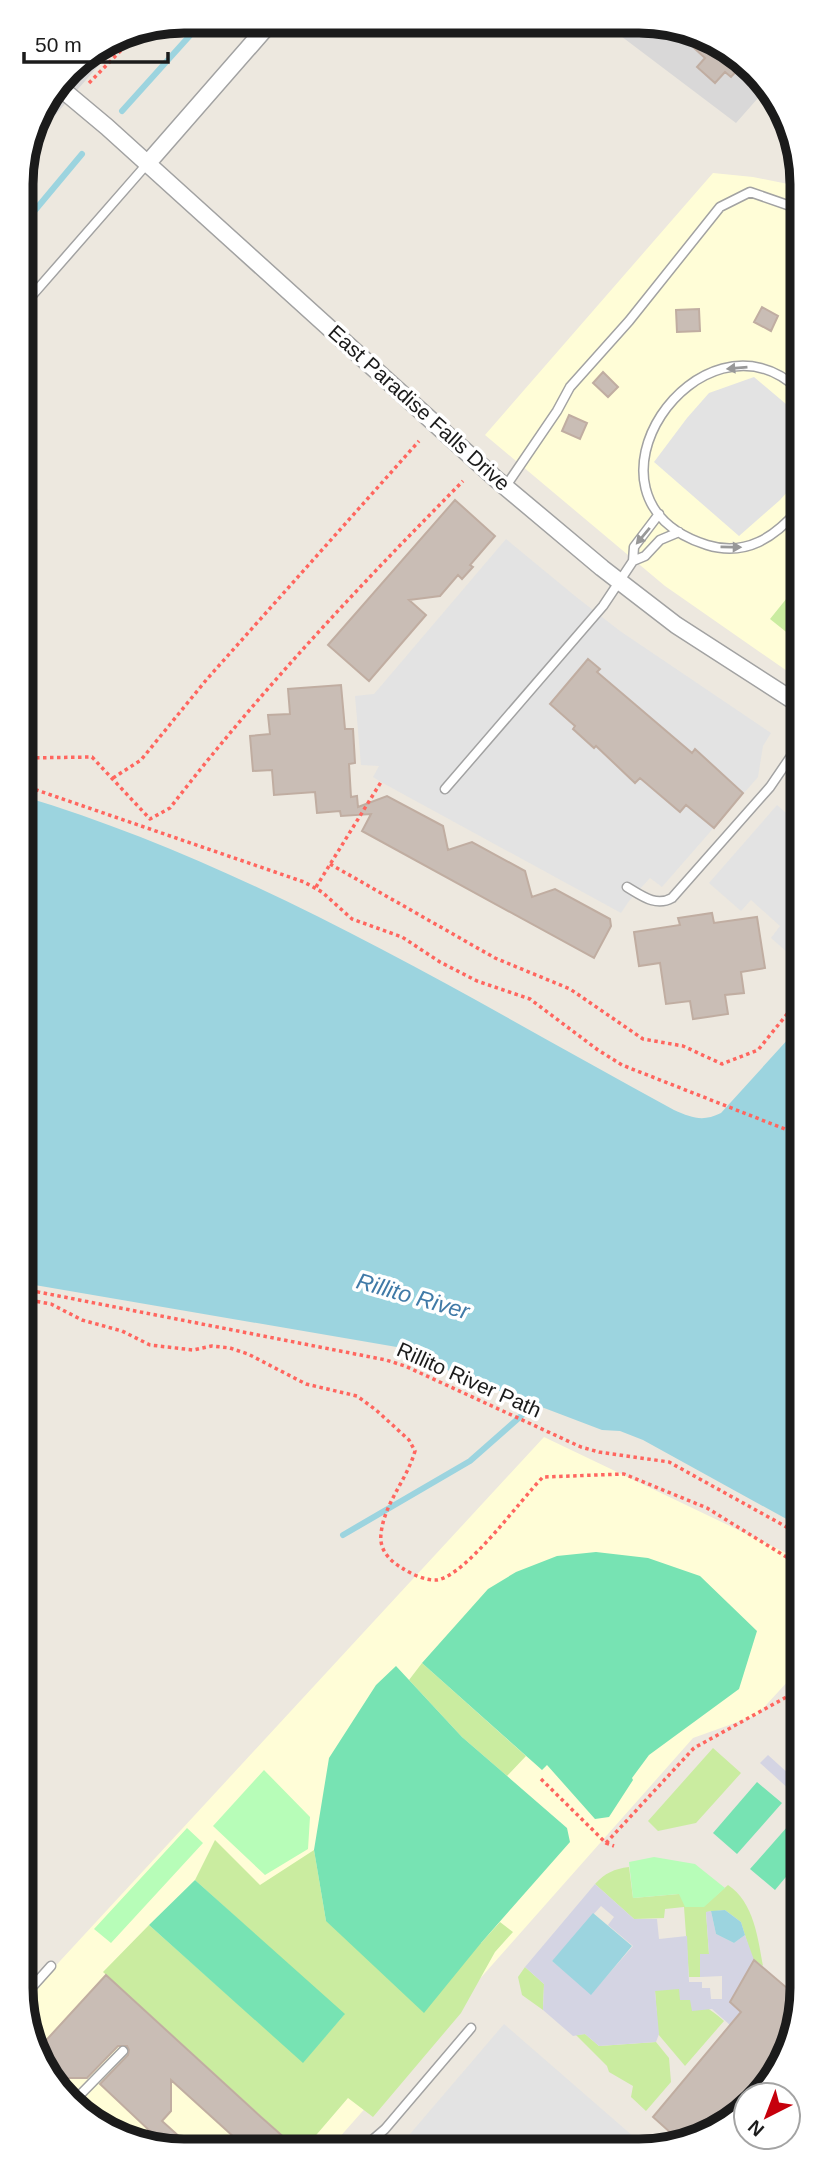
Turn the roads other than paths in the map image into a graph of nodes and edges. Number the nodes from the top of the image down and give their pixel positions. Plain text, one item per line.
1 (261, 34) edge
2 (65, 92) edge
3 (147, 164) junction
4 (790, 206) edge
5 (34, 293) edge
6 (790, 384) edge
7 (506, 486) junction
8 (659, 514) junction
9 (790, 518) edge
10 (679, 532) junction
11 (633, 561) junction
12 (620, 582) junction
13 (790, 698) edge
14 (790, 759) edge
15 (445, 789) dead end
16 (627, 887) dead end
17 (51, 1966) dead end
18 (33, 1986) edge
19 (471, 2028) dead end
20 (123, 2051) dead end
21 (79, 2095) edge
22 (373, 2139) edge

1 - 3 street
2 - 3 street, East Paradise Falls Drive
3 - 5 lane
3 - 7 street, East Paradise Falls Drive
4 - 7 lane
6 -> 8 lane
7 - 12 street, East Paradise Falls Drive
8 - 10 lane
8 -> 11 lane
10 -> 9 lane
10 - 11 lane
11 - 12 lane
12 - 13 street, East Paradise Falls Drive
12 - 15 lane
14 - 16 lane
17 - 18 lane
19 - 22 lane
20 - 21 lane

